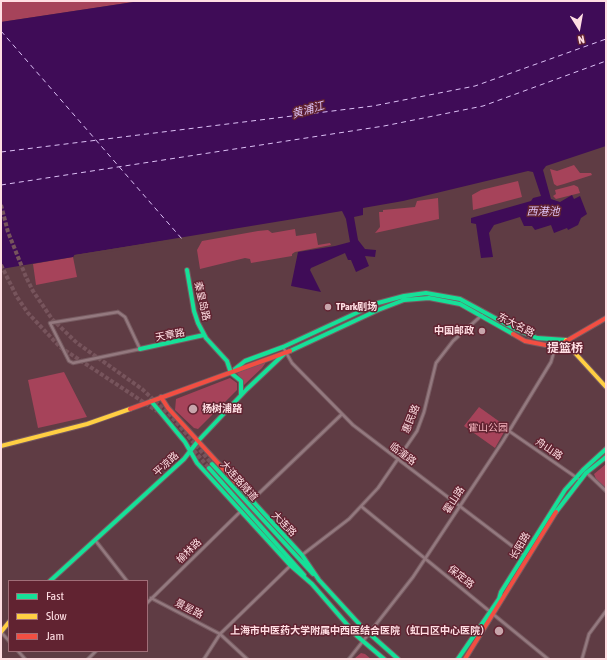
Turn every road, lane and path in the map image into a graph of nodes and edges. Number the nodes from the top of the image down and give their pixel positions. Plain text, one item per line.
1 (187, 270) dead end
2 (484, 311) junction
3 (482, 316) junction
4 (606, 318) edge
5 (204, 335) junction
6 (566, 340) junction
7 (557, 341) junction
8 (283, 347) junction
9 (556, 347) junction
10 (140, 349) junction
11 (286, 353) junction
12 (230, 373) junction
13 (606, 387) edge
14 (241, 395) junction
15 (161, 397) junction
16 (151, 401) junction
17 (342, 415) junction
18 (509, 431) junction
19 (198, 441) junction
20 (1, 446) edge
21 (606, 449) edge
22 (190, 451) junction
23 (606, 457) edge
24 (398, 460) junction
25 (585, 471) junction
26 (578, 478) junction
27 (606, 491) edge
28 (252, 500) junction
29 (362, 507) junction
30 (460, 507) junction
31 (242, 511) junction
32 (95, 540) junction
33 (302, 555) junction
34 (526, 556) junction
35 (425, 558) junction
36 (290, 565) junction
37 (51, 580) edge
38 (127, 580) edge
39 (319, 580) junction
40 (312, 584) junction
41 (151, 598) junction
42 (148, 601) edge
43 (606, 611) edge
44 (491, 613) junction
45 (8, 623) edge
46 (1, 632) edge
47 (220, 634) junction
48 (369, 634) junction
49 (8, 640) edge
50 (363, 641) junction
51 (204, 659) edge
52 (247, 659) edge
53 (349, 659) edge
54 (384, 659) edge
55 (398, 659) edge
56 (458, 659) edge
57 (465, 659) edge
58 (548, 659) edge
59 (582, 659) edge

1 - 5 main road, 秦皇岛路
2 - 3 street, 惠民路
2 - 7 main road, 东大名路
2 - 8 main road
3 - 9 main road, 东大名路
3 - 11 main road
3 - 24 street, 惠民路
4 - 6 main road, 东大名路
5 - 10 main road, 天章路
5 - 12 main road, 秦皇岛路
6 - 7 main road, 东大名路
6 - 9 main road, 东大名路
6 - 13 main road
7 - 9 street, 霍山路
8 - 11 street, 临潼路
8 - 12 main road
9 - 18 street, 霍山路
10 - 10 street
11 - 12 main road
11 - 14 main road, 平凉路
11 - 17 street, 临潼路
12 - 14 main road, 秦皇岛路
12 - 15 main road
14 - 19 main road, 平凉路
15 - 16 main road
15 - 19 main road, 大连路
16 - 20 main road
16 - 22 main road
17 - 24 street, 临潼路
17 - 28 street
18 - 26 street, 舟山路
18 - 30 street, 霍山路
19 - 22 main road, 平凉路
19 - 28 main road, 大连路
21 - 25 main road, 长阳路
22 - 31 main road
22 - 32 main road, 平凉路
23 - 25 main road, 长阳路
24 - 29 street, 惠民路
24 - 30 street, 临潼路
25 - 26 main road, 长阳路
25 - 27 street
26 - 34 main road, 长阳路
28 - 33 main road, 大连路
29 - 33 street, 惠民路
29 - 35 street, 保定路
30 - 34 street, 临潼路
30 - 35 street, 霍山路
31 - 36 main road
31 - 41 street, 榆林路
32 - 37 main road, 平凉路
32 - 38 street
33 - 39 main road, 大连路
34 - 44 main road, 长阳路
35 - 44 street, 保定路
35 - 48 street, 霍山路
36 - 40 main road
36 - 47 street
39 - 40 main road, 大连路隧道
39 - 48 main road, 大连路
40 - 50 main road
41 - 42 street, 榆林路
41 - 47 street, 景星路
43 - 59 street
44 - 56 main road, 长阳路
44 - 57 main road, 长阳路
44 - 58 street, 保定路
45 - 46 main road
46 - 49 street
47 - 51 street
47 - 52 street, 景星路
48 - 50 street, 霍山路
48 - 55 main road, 大连路
50 - 53 street, 霍山路
50 - 54 main road

